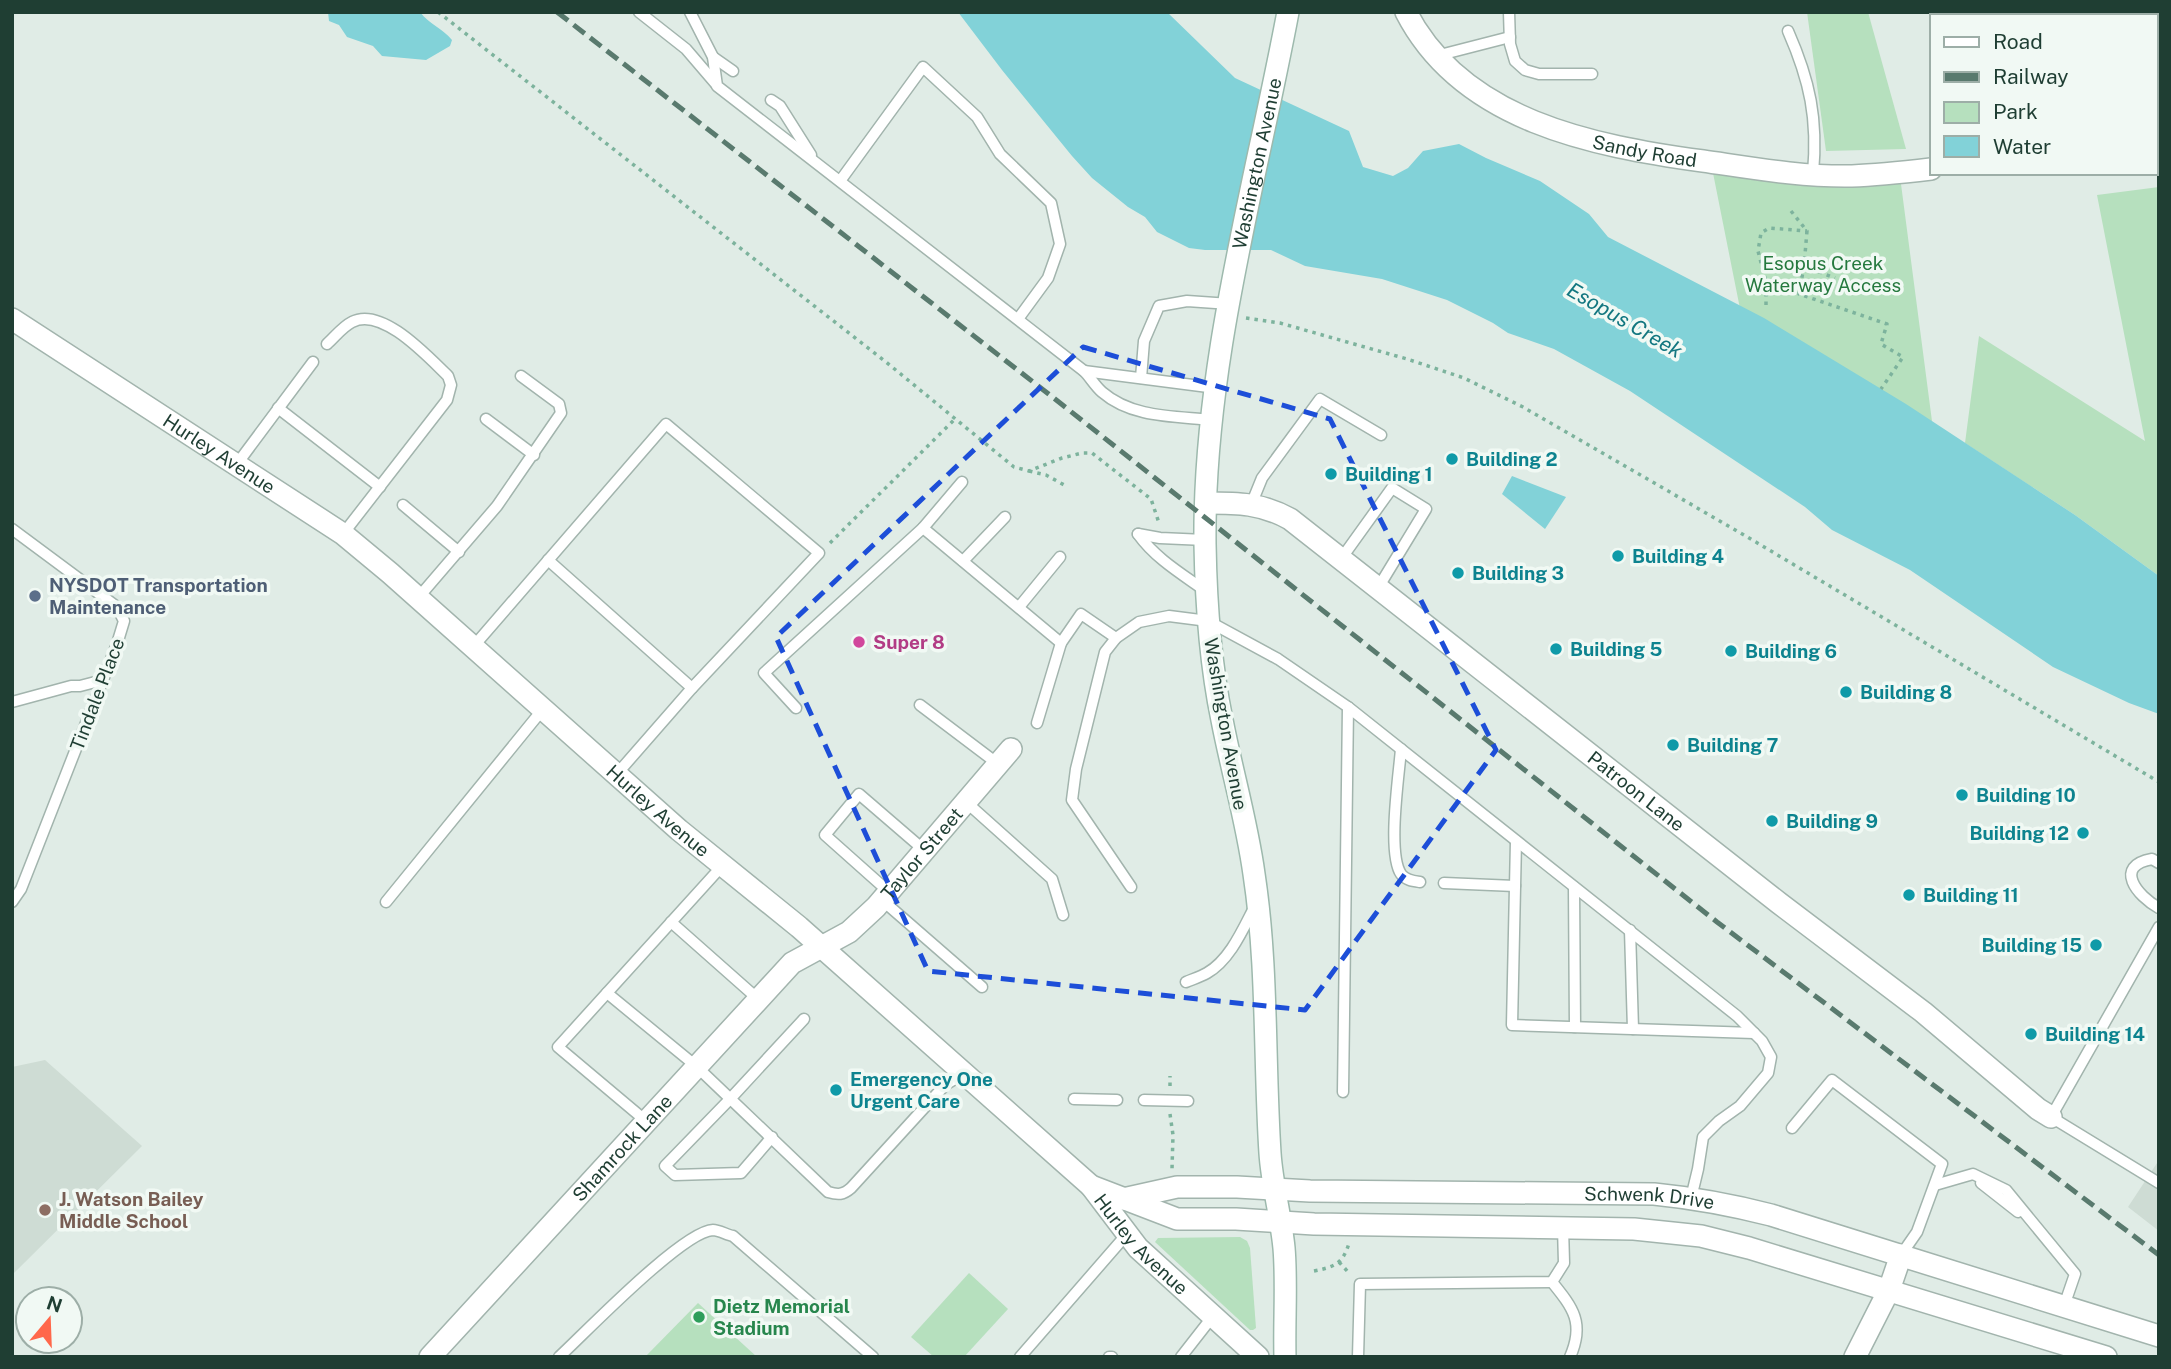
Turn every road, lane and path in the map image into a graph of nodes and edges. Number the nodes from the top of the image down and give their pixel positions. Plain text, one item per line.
1 (438, 12) edge
2 (639, 12) edge
3 (690, 12) edge
4 (1288, 12) edge
5 (1406, 12) edge
6 (1509, 12) edge
7 (1788, 31) dead end
8 (1510, 37) junction
9 (1436, 56) junction
10 (713, 57) junction
11 (733, 71) dead end
12 (1592, 74) dead end
13 (718, 86) junction
14 (771, 100) dead end
15 (816, 163) junction
16 (1930, 169) edge
17 (1813, 174) junction
18 (840, 181) junction
19 (1791, 211) dead end
20 (1807, 231) junction
21 (1804, 266) junction
22 (1835, 278) dead end
23 (1766, 305) dead end
24 (1228, 309) junction
25 (1018, 319) junction
26 (14, 324) edge
27 (327, 344) dead end
28 (313, 362) dead end
29 (1084, 371) junction
30 (521, 376) dead end
31 (1141, 378) junction
32 (1216, 388) junction
33 (1881, 389) dead end
34 (278, 408) junction
35 (486, 419) dead end
36 (955, 419) junction
37 (1212, 420) junction
38 (1381, 435) dead end
39 (534, 455) junction
40 (237, 464) junction
41 (1029, 471) junction
42 (962, 482) dead end
43 (1066, 486) dead end
44 (380, 487) junction
45 (1206, 503) junction
46 (403, 505) dead end
47 (1251, 505) junction
48 (1005, 517) dead end
49 (923, 528) junction
50 (1160, 528) dead end
51 (12, 529) edge
52 (343, 534) junction
53 (1205, 540) junction
54 (459, 551) junction
55 (819, 554) junction
56 (1060, 557) dead end
57 (1341, 559) junction
58 (548, 560) junction
59 (963, 561) junction
60 (1378, 588) junction
61 (1206, 592) junction
62 (418, 598) junction
63 (1019, 607) junction
64 (1208, 621) junction
65 (1116, 638) junction
66 (1061, 643) junction
67 (472, 647) junction
68 (103, 680) junction
69 (692, 688) junction
70 (12, 702) edge
71 (920, 705) dead end
72 (1348, 707) junction
73 (796, 708) dead end
74 (543, 709) junction
75 (1037, 723) dead end
76 (1401, 749) junction
77 (1005, 756) joint
78 (617, 775) junction
79 (2159, 782) edge
80 (966, 802) junction
81 (1516, 841) junction
82 (924, 850) junction
83 (2159, 863) edge
84 (722, 866) junction
85 (1420, 882) dead end
86 (1444, 883) dead end
87 (1515, 886) junction
88 (1131, 887) dead end
89 (1574, 887) junction
90 (885, 896) junction
91 (1258, 901) junction
92 (12, 902) edge
93 (386, 902) dead end
94 (2159, 908) edge
95 (1063, 915) dead end
96 (671, 922) junction
97 (2159, 927) edge
98 (1630, 930) junction
99 (821, 947) junction
100 (1186, 982) dead end
101 (982, 987) dead end
102 (607, 993) junction
103 (758, 999) junction
104 (804, 1019) dead end
105 (1575, 1027) junction
106 (1633, 1029) junction
107 (1754, 1033) junction
108 (696, 1066) junction
109 (964, 1074) junction
110 (1170, 1076) dead end
111 (1343, 1092) dead end
112 (731, 1098) junction
113 (1074, 1099) dead end
114 (1117, 1100) dead end
115 (1144, 1100) dead end
116 (1170, 1101) junction
117 (1188, 1101) dead end
118 (2051, 1117) junction
119 (646, 1121) junction
120 (1792, 1128) dead end
121 (772, 1137) junction
122 (1172, 1171) dead end
123 (2159, 1183) edge
124 (1935, 1185) junction
125 (1091, 1186) junction
126 (1275, 1188) junction
127 (1691, 1198) junction
128 (1123, 1199) junction
129 (1280, 1222) junction
130 (1563, 1227) junction
131 (1127, 1234) junction
132 (1350, 1241) dead end
133 (1901, 1255) junction
134 (1314, 1271) dead end
135 (1552, 1282) junction
136 (1889, 1290) junction
137 (2064, 1306) junction
138 (1213, 1316) junction
139 (2159, 1336) edge
140 (2054, 1340) junction
141 (430, 1357) edge
142 (559, 1357) edge
143 (873, 1357) edge
144 (1020, 1357) edge
145 (1181, 1357) edge
146 (1258, 1357) edge
147 (1285, 1357) edge
148 (1358, 1357) edge
149 (1570, 1357) edge
150 (1855, 1357) edge
151 (2106, 1357) edge

1 - 36 path
2 - 13 lane
3 - 10 lane
4 - 24 street, Washington Avenue
5 - 9 street, Sandy Road
6 - 8 lane
7 - 17 lane
8 - 9 lane
8 - 12 lane
9 - 17 street, Sandy Road
10 - 11 lane
10 - 13 lane
13 - 15 lane
14 - 15 lane
15 - 18 lane
16 - 17 street, Sandy Road
18 - 25 lane
18 - 25 lane
19 - 20 path
20 - 21 path
20 - 23 path
21 - 22 path
21 - 33 path
24 - 31 lane
24 - 32 street, Washington Avenue
24 - 79 path
25 - 29 lane
26 - 40 street, Hurley Avenue
27 - 44 lane
28 - 34 lane
29 - 31 lane
29 - 37 lane
30 - 39 lane
31 - 32 lane
32 - 37 street, Washington Avenue
34 - 40 lane
34 - 44 lane
35 - 39 lane
36 - 41 path
36 - 55 path
37 - 45 street, Washington Avenue
38 - 47 lane
39 - 54 lane
40 - 52 street, Hurley Avenue
41 - 43 path
41 - 50 path
42 - 49 lane
44 - 52 lane
45 - 47 street, Patroon Lane
45 - 53 street, Washington Avenue
46 - 54 lane
47 - 57 street, Patroon Lane
48 - 59 lane
49 - 59 lane
49 - 73 lane
51 - 68 lane, Tindale Place
52 - 62 street, Hurley Avenue
53 - 61 street, Washington Avenue
53 - 61 lane
54 - 62 lane
55 - 58 lane
55 - 69 lane
56 - 63 lane
57 - 60 street, Patroon Lane
57 - 60 lane
58 - 67 lane
58 - 69 lane
59 - 63 lane
60 - 118 street, Patroon Lane
61 - 64 street, Washington Avenue
62 - 67 street, Hurley Avenue
63 - 66 lane
64 - 65 lane
64 - 72 lane
64 - 91 street, Washington Avenue
65 - 66 lane
65 - 88 lane
66 - 75 lane
67 - 74 street, Hurley Avenue
68 - 70 lane
68 - 92 lane, Tindale Place
69 - 78 lane
71 - 77 lane
72 - 76 lane
72 - 111 lane
74 - 78 street, Hurley Avenue
74 - 93 lane
76 - 81 lane
76 - 85 lane
77 - 80 street, Taylor Street
78 - 84 street, Hurley Avenue
80 - 82 street, Taylor Street
80 - 95 lane
81 - 87 lane
81 - 89 lane
82 - 90 street, Taylor Street
82 - 90 lane
83 - 94 lane
84 - 96 lane
84 - 99 street, Hurley Avenue
86 - 87 lane
87 - 105 lane
89 - 98 lane
89 - 105 lane
90 - 99 street, Taylor Street
90 - 101 lane
91 - 100 lane
91 - 126 street, Washington Avenue
96 - 102 lane
96 - 103 lane
97 - 118 lane
98 - 106 lane
98 - 107 lane
99 - 103 street, Shamrock Lane
99 - 109 street, Hurley Avenue
102 - 108 lane
102 - 119 lane
103 - 108 street, Shamrock Lane
104 - 112 lane
105 - 106 lane
106 - 107 lane
107 - 127 lane
108 - 112 lane
108 - 119 street, Shamrock Lane
109 - 121 lane
109 - 125 street, Hurley Avenue
110 - 116 path
112 - 121 lane
112 - 121 lane
113 - 114 lane
115 - 116 lane
116 - 117 lane
116 - 122 path
118 - 123 lane
119 - 141 street, Shamrock Lane
120 - 124 lane
124 - 133 lane
124 - 137 lane
125 - 128 street, Schwenk Drive
125 - 131 street, Hurley Avenue
126 - 127 street, Schwenk Drive
126 - 128 street, Schwenk Drive
126 - 129 street, Washington Avenue
127 - 133 street, Schwenk Drive
128 - 129 street, Schwenk Drive
129 - 130 street, Schwenk Drive
129 - 147 street, Washington Avenue
130 - 135 lane
130 - 136 street, Schwenk Drive
131 - 138 street, Hurley Avenue
131 - 144 lane
132 - 134 path
133 - 136 street
133 - 137 street, Schwenk Drive
135 - 148 lane
135 - 149 lane
136 - 140 street, Schwenk Drive
136 - 150 street
137 - 139 street, Schwenk Drive
137 - 140 street
138 - 145 lane
138 - 146 street, Hurley Avenue
140 - 151 street, Schwenk Drive
142 - 143 lane

